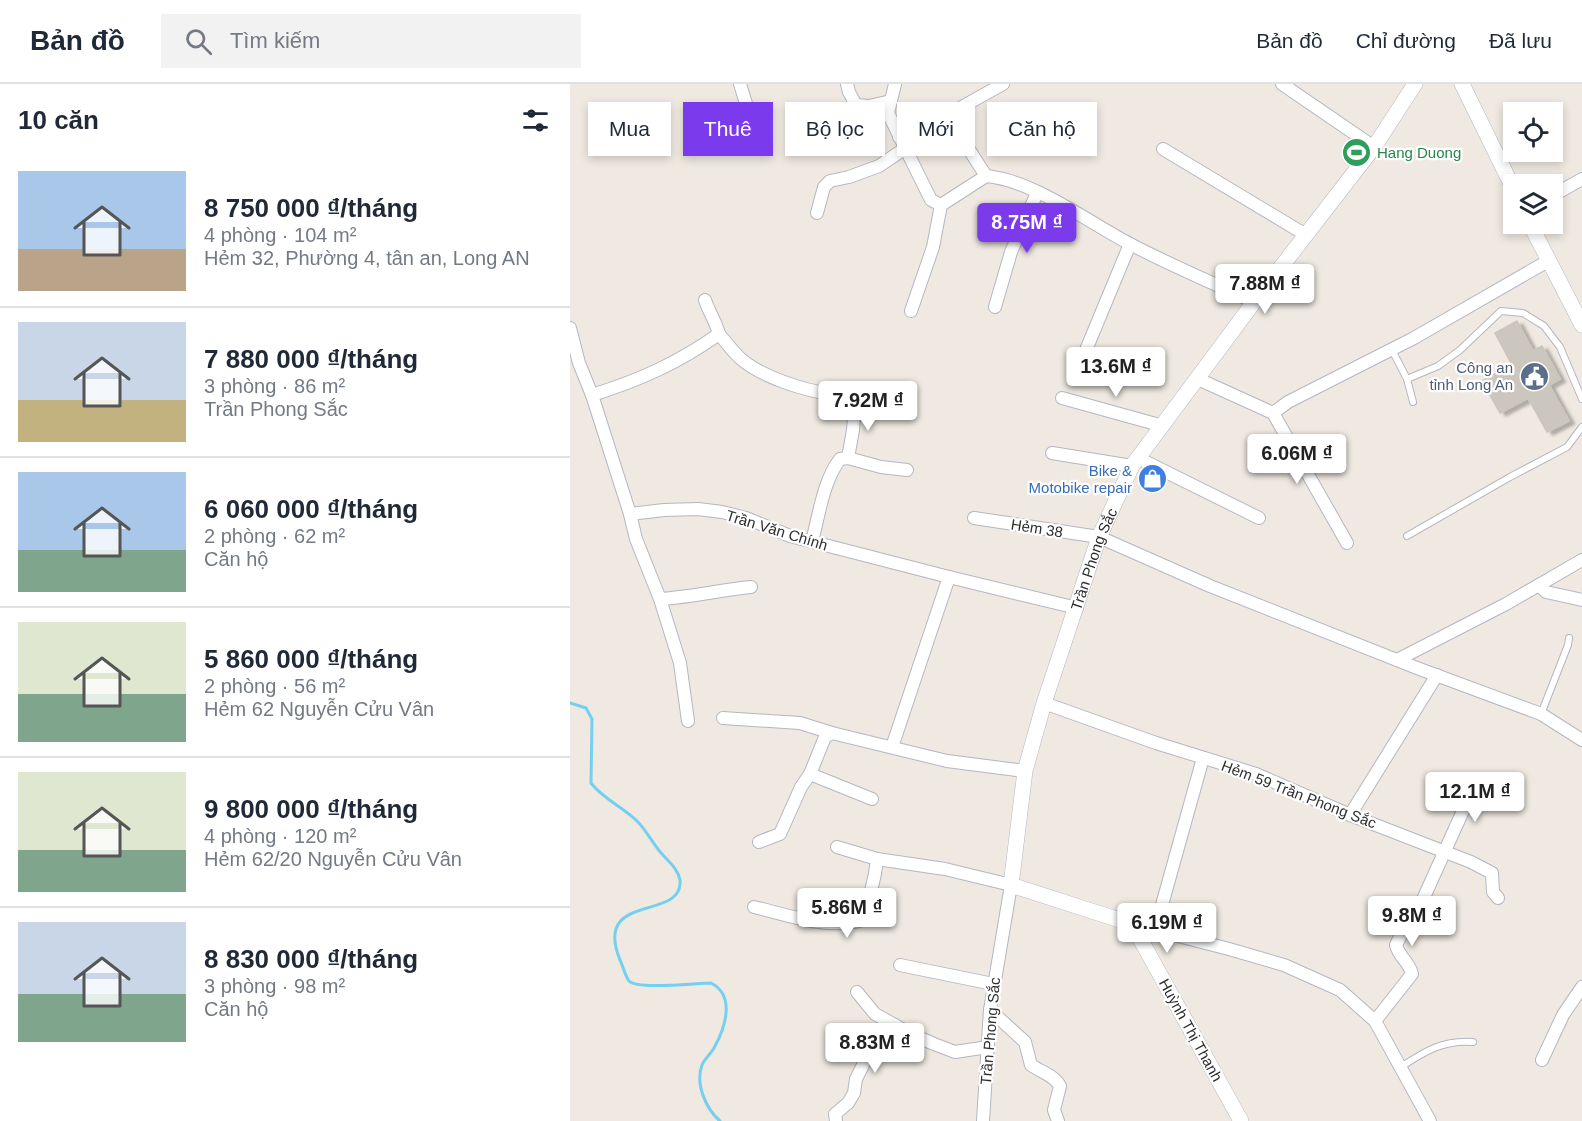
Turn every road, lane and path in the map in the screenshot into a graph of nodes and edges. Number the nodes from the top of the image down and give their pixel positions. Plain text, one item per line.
1 (740, 84) edge
2 (847, 84) edge
3 (895, 84) edge
4 (1003, 84) edge
5 (1282, 84) edge
6 (1415, 84) edge
7 (1462, 84) edge
8 (891, 101) junction
9 (745, 102) edge
10 (970, 102) edge
11 (897, 133) edge
12 (1374, 147) junction
13 (1163, 148) dead end
14 (897, 154) edge
15 (908, 156) edge
16 (973, 156) edge
17 (1507, 174) edge
18 (986, 176) junction
19 (1582, 179) edge
20 (1563, 190) edge
21 (1037, 193) junction
22 (941, 205) junction
23 (817, 213) dead end
24 (1535, 234) edge
25 (1306, 235) junction
26 (1130, 244) junction
27 (1548, 261) junction
28 (705, 300) dead end
29 (1254, 302) junction
30 (995, 307) dead end
31 (911, 311) dead end
32 (1582, 325) edge
33 (570, 328) edge
34 (719, 334) junction
35 (1392, 349) junction
36 (1086, 350) dead end
37 (1197, 379) junction
38 (1407, 379) junction
39 (830, 394) dead end
40 (592, 395) junction
41 (1062, 398) dead end
42 (1582, 399) edge
43 (855, 402) dead end
44 (1413, 402) dead end
45 (1273, 413) junction
46 (1162, 426) junction
47 (1582, 427) edge
48 (1052, 453) dead end
49 (848, 458) junction
50 (1136, 462) junction
51 (907, 470) dead end
52 (630, 514) junction
53 (974, 518) dead end
54 (1259, 518) dead end
55 (1407, 536) dead end
56 (1099, 537) junction
57 (812, 542) junction
58 (1347, 543) dead end
59 (1582, 560) edge
60 (949, 577) junction
61 (1539, 585) junction
62 (751, 587) dead end
63 (660, 599) junction
64 (1582, 600) edge
65 (1077, 608) junction
66 (1569, 638) dead end
67 (1396, 660) junction
68 (1437, 675) junction
69 (1044, 703) junction
70 (1540, 714) junction
71 (723, 718) dead end
72 (688, 721) dead end
73 (832, 733) junction
74 (1582, 740) edge
75 (892, 747) junction
76 (1203, 758) junction
77 (1026, 771) junction
78 (810, 774) junction
79 (1476, 782) dead end
80 (872, 799) dead end
81 (1350, 815) junction
82 (759, 842) dead end
83 (837, 847) dead end
84 (1445, 851) junction
85 (877, 860) junction
86 (1011, 885) junction
87 (1498, 898) dead end
88 (754, 907) dead end
89 (1132, 924) junction
90 (1155, 930) junction
91 (900, 964) dead end
92 (993, 984) junction
93 (1582, 987) edge
94 (857, 992) dead end
95 (990, 1010) junction
96 (1375, 1021) junction
97 (895, 1025) junction
98 (1473, 1042) dead end
99 (988, 1047) junction
100 (1542, 1060) dead end
101 (1400, 1067) junction
102 (836, 1121) edge
103 (983, 1121) edge
104 (1058, 1121) edge
105 (1241, 1121) edge
106 (1430, 1121) edge

1 - 9 street
2 - 8 street
3 - 8 street
4 - 10 street
5 - 12 street
6 - 12 street, Trần Phong Sắc
7 - 17 street
8 - 11 street
12 - 25 street, Trần Phong Sắc
13 - 25 street
14 - 23 street
15 - 22 street
16 - 18 street
18 - 21 street
18 - 22 street
19 - 20 street
21 - 26 street
21 - 30 street
22 - 31 street
24 - 27 street
25 - 29 street, Trần Phong Sắc
26 - 29 street
26 - 36 street
27 - 32 street
27 - 35 street
28 - 34 street
29 - 37 street, Trần Phong Sắc
33 - 40 street
34 - 39 street
34 - 40 street
35 - 38 lane
35 - 45 street
37 - 45 street
37 - 46 street, Trần Phong Sắc
38 - 42 lane
38 - 44 lane
40 - 52 street
41 - 46 street
43 - 49 street
45 - 58 street
46 - 50 street, Trần Phong Sắc
47 - 55 lane
48 - 50 street
49 - 51 street
49 - 57 street
50 - 54 street
50 - 56 street, Trần Phong Sắc
52 - 57 street, Trần Văn Chính
52 - 63 street
53 - 56 street, Hẻm 38
56 - 65 street, Trần Phong Sắc
56 - 67 street, Hẻm 38
57 - 60 street, Trần Văn Chính
59 - 61 street
60 - 65 street, Trần Văn Chính
60 - 75 street
61 - 64 street
61 - 67 street
62 - 63 street
63 - 72 street
65 - 69 street, Trần Phong Sắc
66 - 70 lane
67 - 68 street, Hẻm 38
68 - 70 street, Hẻm 38
68 - 81 street
69 - 76 street, Hẻm 59 Trần Phong Sắc
69 - 77 street, Trần Phong Sắc
70 - 74 street, Hẻm 38
71 - 73 street
73 - 75 street
73 - 78 street
75 - 77 street
76 - 81 street, Hẻm 59 Trần Phong Sắc
76 - 90 street
77 - 86 street, Trần Phong Sắc
78 - 80 street
78 - 82 street
79 - 84 street
81 - 84 street, Hẻm 59 Trần Phong Sắc
83 - 85 street
84 - 87 street, Hẻm 59 Trần Phong Sắc
84 - 96 street
85 - 86 street
85 - 88 street
86 - 89 street
86 - 92 street, Trần Phong Sắc
89 - 90 street
89 - 105 street, Huỳnh Thị Thanh
90 - 96 street
91 - 92 street
92 - 95 street, Trần Phong Sắc
93 - 100 street
94 - 97 street
95 - 99 street, Trần Phong Sắc
95 - 104 street
96 - 101 street
97 - 99 street
97 - 102 street
98 - 101 lane
99 - 103 street, Trần Phong Sắc
101 - 106 street

